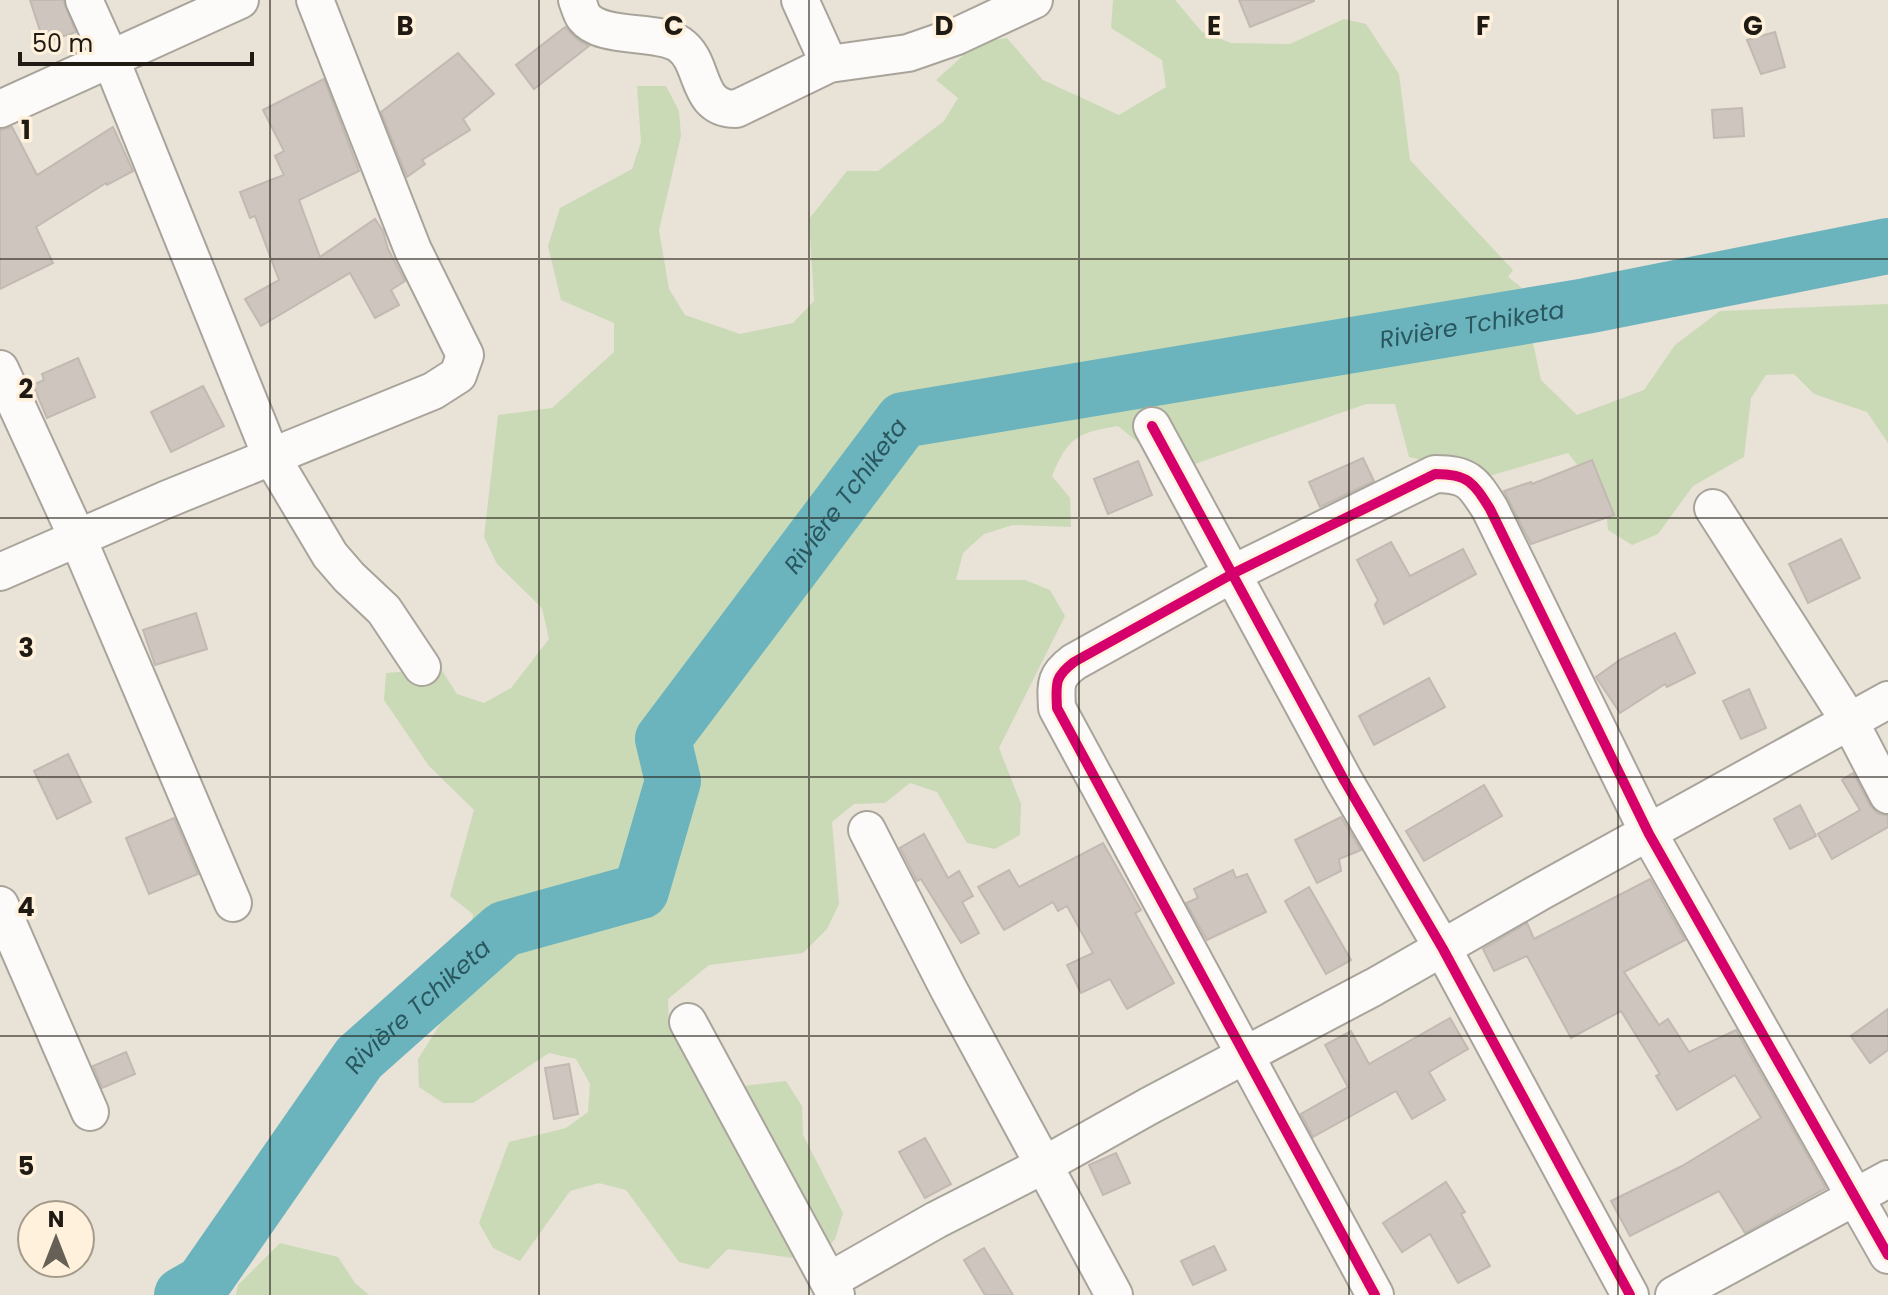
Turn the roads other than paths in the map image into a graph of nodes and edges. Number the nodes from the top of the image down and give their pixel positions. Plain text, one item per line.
1 (84, 0) edge
2 (240, 0) edge
3 (315, 0) edge
4 (577, 0) edge
5 (800, 0) edge
6 (1034, 0) edge
7 (111, 60) junction
8 (829, 64) junction
9 (0, 109) edge
10 (0, 369) edge
11 (1152, 426) dead end
12 (271, 456) junction
13 (1713, 508) dead end
14 (78, 539) junction
15 (0, 572) edge
16 (1234, 573) junction
17 (422, 667) dead end
18 (1888, 700) edge
19 (1850, 722) junction
20 (1888, 795) edge
21 (867, 830) dead end
22 (1649, 834) junction
23 (233, 903) dead end
24 (0, 905) edge
25 (1443, 949) junction
26 (688, 1022) dead end
27 (1246, 1056) junction
28 (90, 1112) dead end
29 (1044, 1165) junction
30 (1888, 1179) edge
31 (1856, 1196) junction
32 (1888, 1255) edge
33 (832, 1288) edge
34 (1114, 1295) edge
35 (1375, 1295) edge
36 (1630, 1295) edge
37 (1674, 1295) edge

1 - 7 street
2 - 7 street
3 - 12 street
4 - 8 street
5 - 8 street
6 - 8 street
7 - 9 street
7 - 12 street
10 - 14 street
11 - 16 street
12 - 14 street
12 - 17 street
13 - 19 street
14 - 15 street
14 - 23 street
16 - 22 street
16 - 25 street
16 - 27 street
18 - 19 street
19 - 20 street
19 - 22 street
21 - 29 street
22 - 25 street
22 - 31 street
24 - 28 street
25 - 27 street
25 - 36 street
26 - 33 street
27 - 29 street
27 - 35 street
29 - 33 street
29 - 34 street
30 - 31 street
31 - 32 street
31 - 37 street

